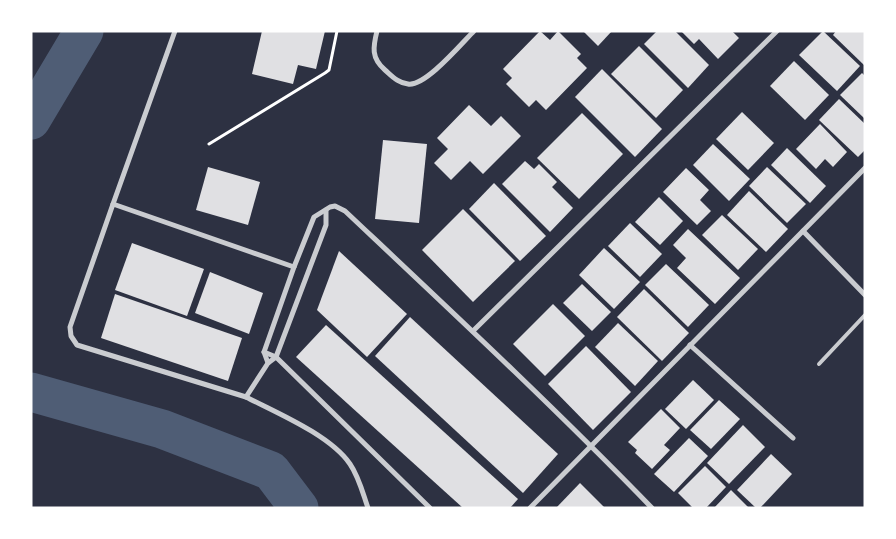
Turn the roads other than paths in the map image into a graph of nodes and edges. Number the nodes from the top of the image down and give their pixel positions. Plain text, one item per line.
1 (175, 31) edge
2 (377, 31) edge
3 (474, 31) edge
4 (777, 31) edge
5 (865, 168) edge
6 (113, 204) junction
7 (326, 210) junction
8 (803, 231) junction
9 (294, 267) junction
10 (865, 295) edge
11 (865, 315) edge
12 (473, 331) junction
13 (690, 345) junction
14 (264, 352) junction
15 (276, 357) junction
16 (268, 363) junction
17 (819, 364) dead end
18 (246, 397) junction
19 (793, 438) dead end
20 (591, 445) junction
21 (368, 508) edge
22 (430, 508) edge
23 (530, 508) edge
24 (652, 508) edge

1 - 6 street
2 - 3 street
4 - 12 street
5 - 8 street
6 - 9 street
6 - 18 street
7 - 9 street
7 - 12 street
7 - 15 street
8 - 10 street
8 - 13 street
9 - 14 street
11 - 17 lane
12 - 20 street
13 - 19 street
13 - 20 street
14 - 15 street
14 - 16 street
15 - 16 street
15 - 22 street
16 - 18 street
18 - 21 street
20 - 23 street
20 - 24 street

